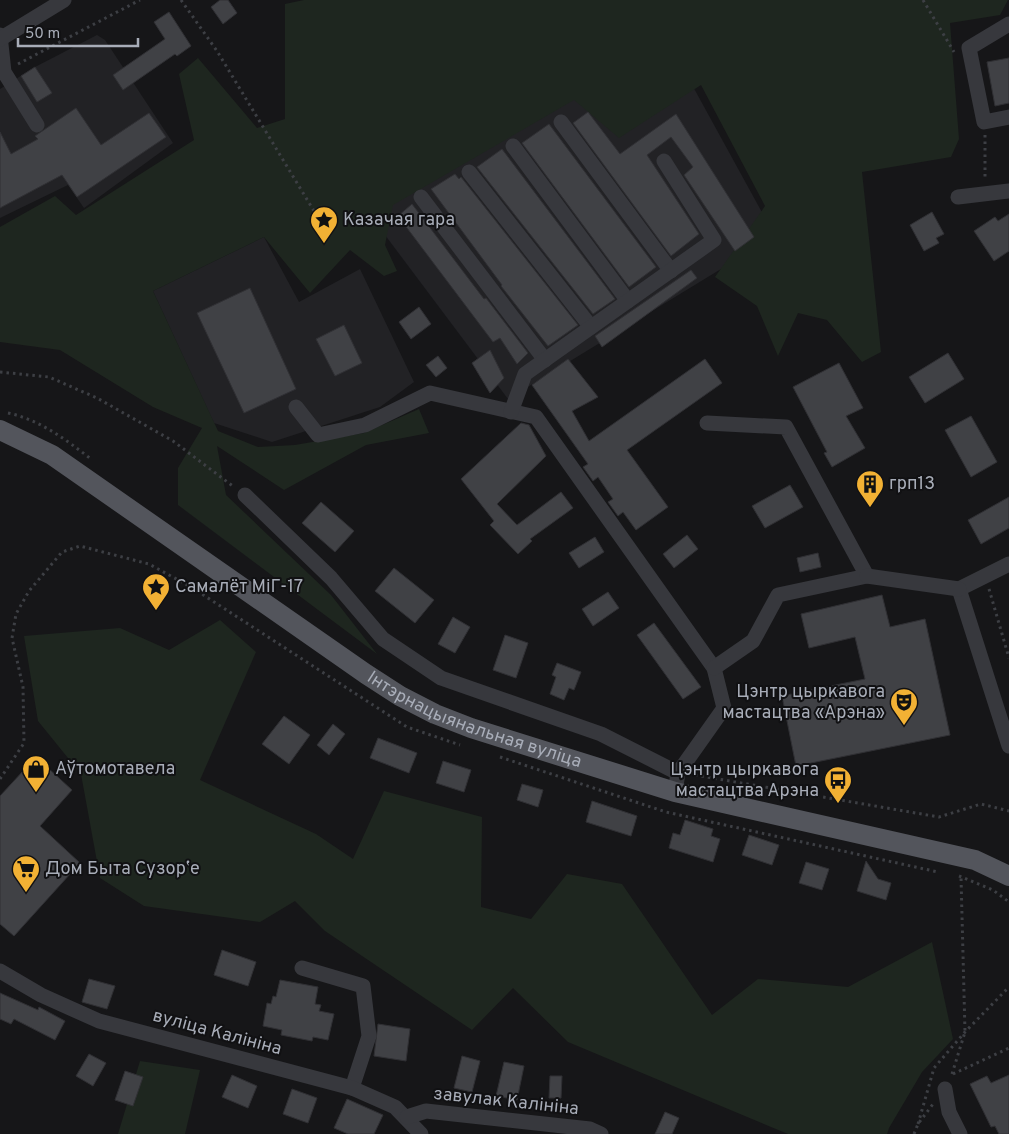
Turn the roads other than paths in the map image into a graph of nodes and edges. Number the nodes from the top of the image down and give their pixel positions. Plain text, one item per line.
1 (64, 0) edge
2 (1009, 24) edge
3 (0, 38) edge
4 (1009, 117) edge
5 (561, 122) dead end
6 (38, 125) dead end
7 (513, 146) dead end
8 (664, 160) dead end
9 (469, 172) dead end
10 (1009, 191) edge
11 (421, 197) dead end
12 (958, 197) dead end
13 (671, 271) junction
14 (628, 301) junction
15 (591, 327) junction
16 (545, 360) junction
17 (296, 407) dead end
18 (511, 412) junction
19 (706, 423) dead end
20 (0, 430) edge
21 (245, 495) road end
22 (1009, 564) edge
23 (867, 576) junction
24 (960, 589) junction
25 (714, 668) junction
26 (1007, 730) edge
27 (1009, 746) edge
28 (676, 782) junction
29 (1009, 876) edge
30 (302, 968) dead end
31 (0, 971) edge
32 (352, 1088) junction
33 (945, 1089) road end
34 (407, 1117) junction
35 (421, 1134) edge
36 (600, 1134) edge
37 (960, 1134) edge

1 - 3 street
2 - 4 street
3 - 6 street
5 - 13 street
7 - 14 street
8 - 13 street
9 - 15 street
10 - 12 street
11 - 16 street
13 - 14 street
14 - 15 street
15 - 16 street
16 - 18 street
17 - 18 street
18 - 25 street
19 - 23 street
20 - 28 main road, Інтэрнацыянальная вуліца
21 - 28 street
22 - 24 street
23 - 24 street
23 - 25 street
24 - 26 street
25 - 28 street
26 - 27 street
28 - 29 main road, Інтэрнацыянальная вуліца
30 - 32 street
31 - 32 street, вуліца Калініна
32 - 34 street, вуліца Калініна
33 - 37 street
34 - 35 street, вуліца Калініна
34 - 36 street, завулак Калініна

